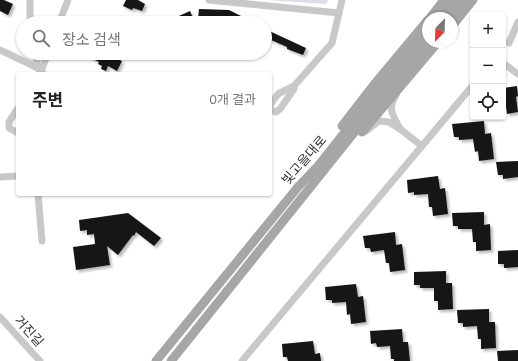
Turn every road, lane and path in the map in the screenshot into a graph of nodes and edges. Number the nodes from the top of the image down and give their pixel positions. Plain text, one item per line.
1 (30, 0) edge
2 (68, 0) edge
3 (209, 0) edge
4 (342, 0) edge
5 (444, 0) edge
6 (454, 0) edge
7 (464, 0) edge
8 (473, 0) edge
9 (435, 12) edge
10 (445, 12) edge
11 (455, 12) edge
12 (339, 13) junction
13 (30, 16) edge
14 (62, 16) edge
15 (458, 19) edge
16 (518, 22) edge
17 (422, 27) edge
18 (422, 39) edge
19 (509, 43) dead end
20 (425, 48) edge
21 (433, 48) edge
22 (0, 50) edge
23 (16, 59) edge
24 (19, 60) edge
25 (37, 60) edge
26 (45, 60) edge
27 (506, 65) edge
28 (41, 72) edge
29 (518, 74) edge
30 (402, 85) junction
31 (294, 86) junction
32 (470, 89) edge
33 (272, 103) edge
34 (272, 110) edge
35 (16, 111) edge
36 (400, 129) junction
37 (16, 132) edge
38 (361, 134) junction
39 (422, 146) junction
40 (16, 176) edge
41 (0, 177) edge
42 (298, 187) junction
43 (306, 194) junction
44 (38, 196) edge
45 (42, 241) dead end
46 (0, 317) edge
47 (40, 361) edge
48 (156, 361) edge
49 (171, 361) edge
50 (242, 361) edge

1 - 13 street
2 - 14 street
3 - 12 street
4 - 12 street
5 - 9 main road
6 - 10 main road
7 - 11 main road
8 - 15 main road
12 - 31 street
16 - 19 street
17 - 42 main road
18 - 42 main road, 빛고을대로
20 - 43 main road, 빛고을대로
21 - 30 main road
22 - 23 street
24 - 28 street
25 - 28 street
26 - 28 street
27 - 29 street
30 - 36 street
30 - 38 main road
31 - 33 street
31 - 34 street
32 - 39 street
35 - 37 street
36 - 38 street
36 - 39 street
38 - 43 main road
39 - 50 street
40 - 41 street
42 - 48 main road, 빛고을대로
43 - 49 main road, 빛고을대로
44 - 45 street
46 - 47 street, 거진길

